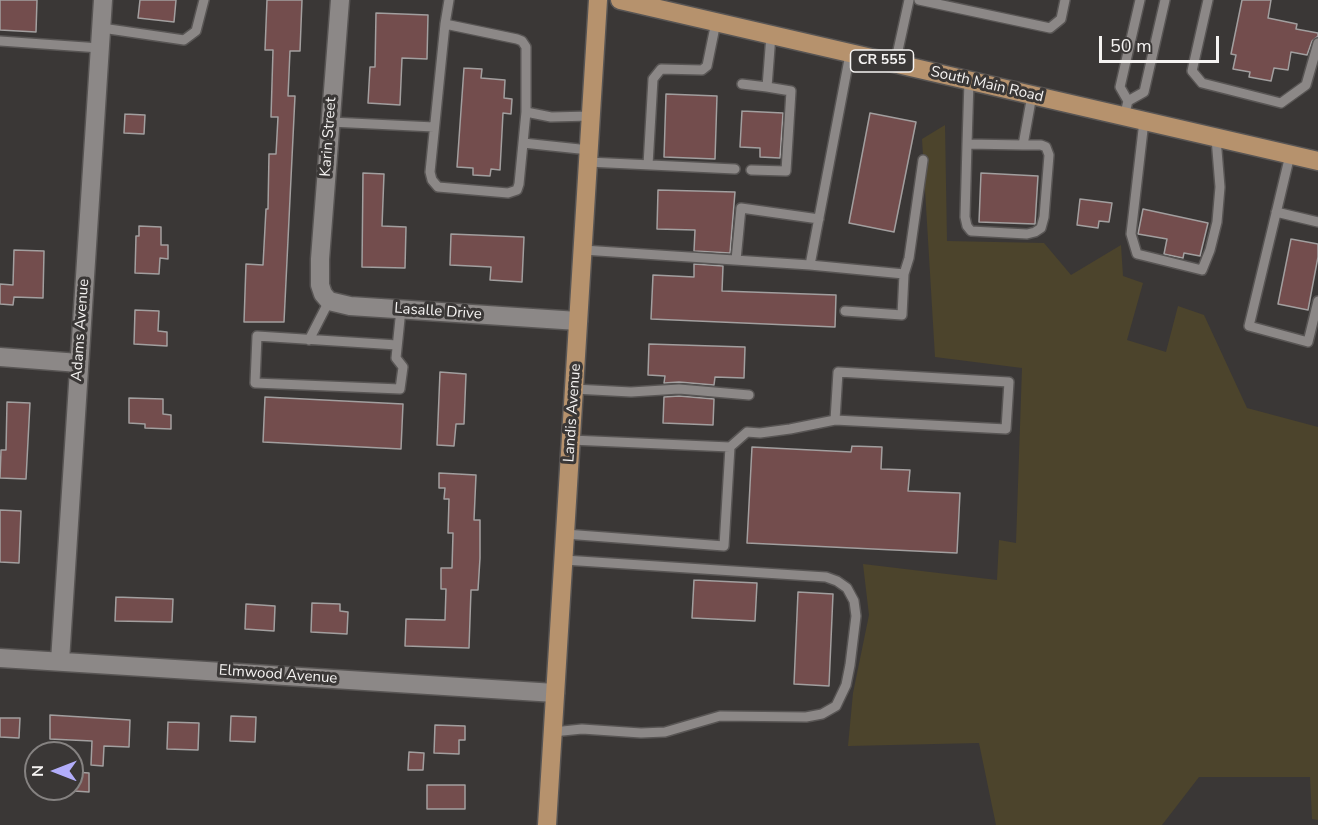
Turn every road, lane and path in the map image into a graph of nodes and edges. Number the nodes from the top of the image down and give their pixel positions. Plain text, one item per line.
1 (103, 0) edge
2 (204, 0) edge
3 (340, 0) edge
4 (449, 0) edge
5 (598, 0) edge
6 (620, 0) edge
7 (909, 0) edge
8 (919, 0) edge
9 (1065, 0) edge
10 (1140, 0) edge
11 (1165, 0) edge
12 (1208, 0) edge
13 (960, 4) edge
14 (716, 22) junction
15 (445, 24) junction
16 (102, 28) junction
17 (771, 35) junction
18 (0, 41) edge
19 (1318, 43) edge
20 (100, 48) junction
21 (850, 54) junction
22 (895, 64) junction
23 (969, 81) junction
24 (742, 84) dead end
25 (767, 87) junction
26 (1032, 95) junction
27 (1126, 109) junction
28 (526, 112) junction
29 (591, 116) junction
30 (1144, 121) junction
31 (331, 122) junction
32 (434, 127) junction
33 (1216, 138) junction
34 (523, 143) junction
35 (967, 144) junction
36 (1023, 145) junction
37 (1290, 155) junction
38 (588, 156) junction
39 (922, 160) dead end
40 (1318, 161) edge
41 (648, 165) junction
42 (735, 169) dead end
43 (751, 170) dead end
44 (1276, 212) junction
45 (819, 219) junction
46 (1318, 222) edge
47 (583, 250) junction
48 (736, 260) junction
49 (810, 265) junction
50 (904, 274) junction
51 (329, 301) junction
52 (1318, 301) edge
53 (401, 309) junction
54 (845, 311) dead end
55 (578, 321) junction
56 (309, 340) junction
57 (397, 345) junction
58 (0, 357) edge
59 (79, 363) junction
60 (574, 389) junction
61 (749, 394) dead end
62 (835, 420) junction
63 (571, 440) junction
64 (730, 447) junction
65 (565, 534) junction
66 (564, 560) junction
67 (0, 658) edge
68 (60, 661) junction
69 (555, 693) junction
70 (553, 732) junction
71 (547, 825) edge

1 - 16 street, Adams Avenue
2 - 16 lane
3 - 31 street, Karin Street
4 - 15 lane
5 - 29 main road, Landis Avenue
6 - 14 main road, South Main Road / CR 555
7 - 22 lane
8 - 13 lane
9 - 13 lane
10 - 27 lane
11 - 27 lane
12 - 19 lane
14 - 17 main road, South Main Road / CR 555
14 - 41 lane
15 - 28 lane
15 - 32 lane
16 - 20 street, Adams Avenue
17 - 21 main road, South Main Road / CR 555
17 - 25 lane
18 - 20 lane
20 - 59 street, Adams Avenue
21 - 22 main road, South Main Road / CR 555
21 - 45 lane
22 - 23 main road, South Main Road / CR 555
23 - 26 main road, South Main Road / CR 555
23 - 35 lane
24 - 25 lane
25 - 43 lane
26 - 27 main road, South Main Road / CR 555
26 - 36 lane
27 - 30 main road, South Main Road / CR 555
28 - 29 lane
28 - 34 lane
29 - 38 main road, Landis Avenue
30 - 33 main road, South Main Road / CR 555
30 - 33 lane
31 - 32 lane
31 - 51 street, Karin Street
32 - 34 lane
33 - 37 main road, South Main Road / CR 555
34 - 38 lane
35 - 36 lane
35 - 36 lane
37 - 40 main road, South Main Road / CR 555
37 - 44 lane
38 - 41 lane
38 - 47 main road, Landis Avenue
39 - 50 lane
41 - 42 lane
44 - 46 lane
44 - 52 lane
45 - 48 lane
45 - 49 lane
47 - 48 lane
47 - 55 main road, Landis Avenue
48 - 49 lane
49 - 50 lane
50 - 54 lane
51 - 53 street, Lasalle Drive
51 - 56 lane
53 - 55 street, Lasalle Drive
53 - 57 lane
55 - 60 main road, Landis Avenue
56 - 57 lane
56 - 57 lane
58 - 59 street
59 - 68 street, Adams Avenue
60 - 61 lane
60 - 63 main road, Landis Avenue
62 - 62 lane
62 - 64 lane
63 - 64 lane
63 - 65 main road, Landis Avenue
64 - 65 lane
65 - 66 main road, Landis Avenue
66 - 69 main road, Landis Avenue
66 - 70 lane
67 - 68 street, Elmwood Avenue
68 - 69 street, Elmwood Avenue
69 - 70 main road, Landis Avenue
70 - 71 main road, Landis Avenue

